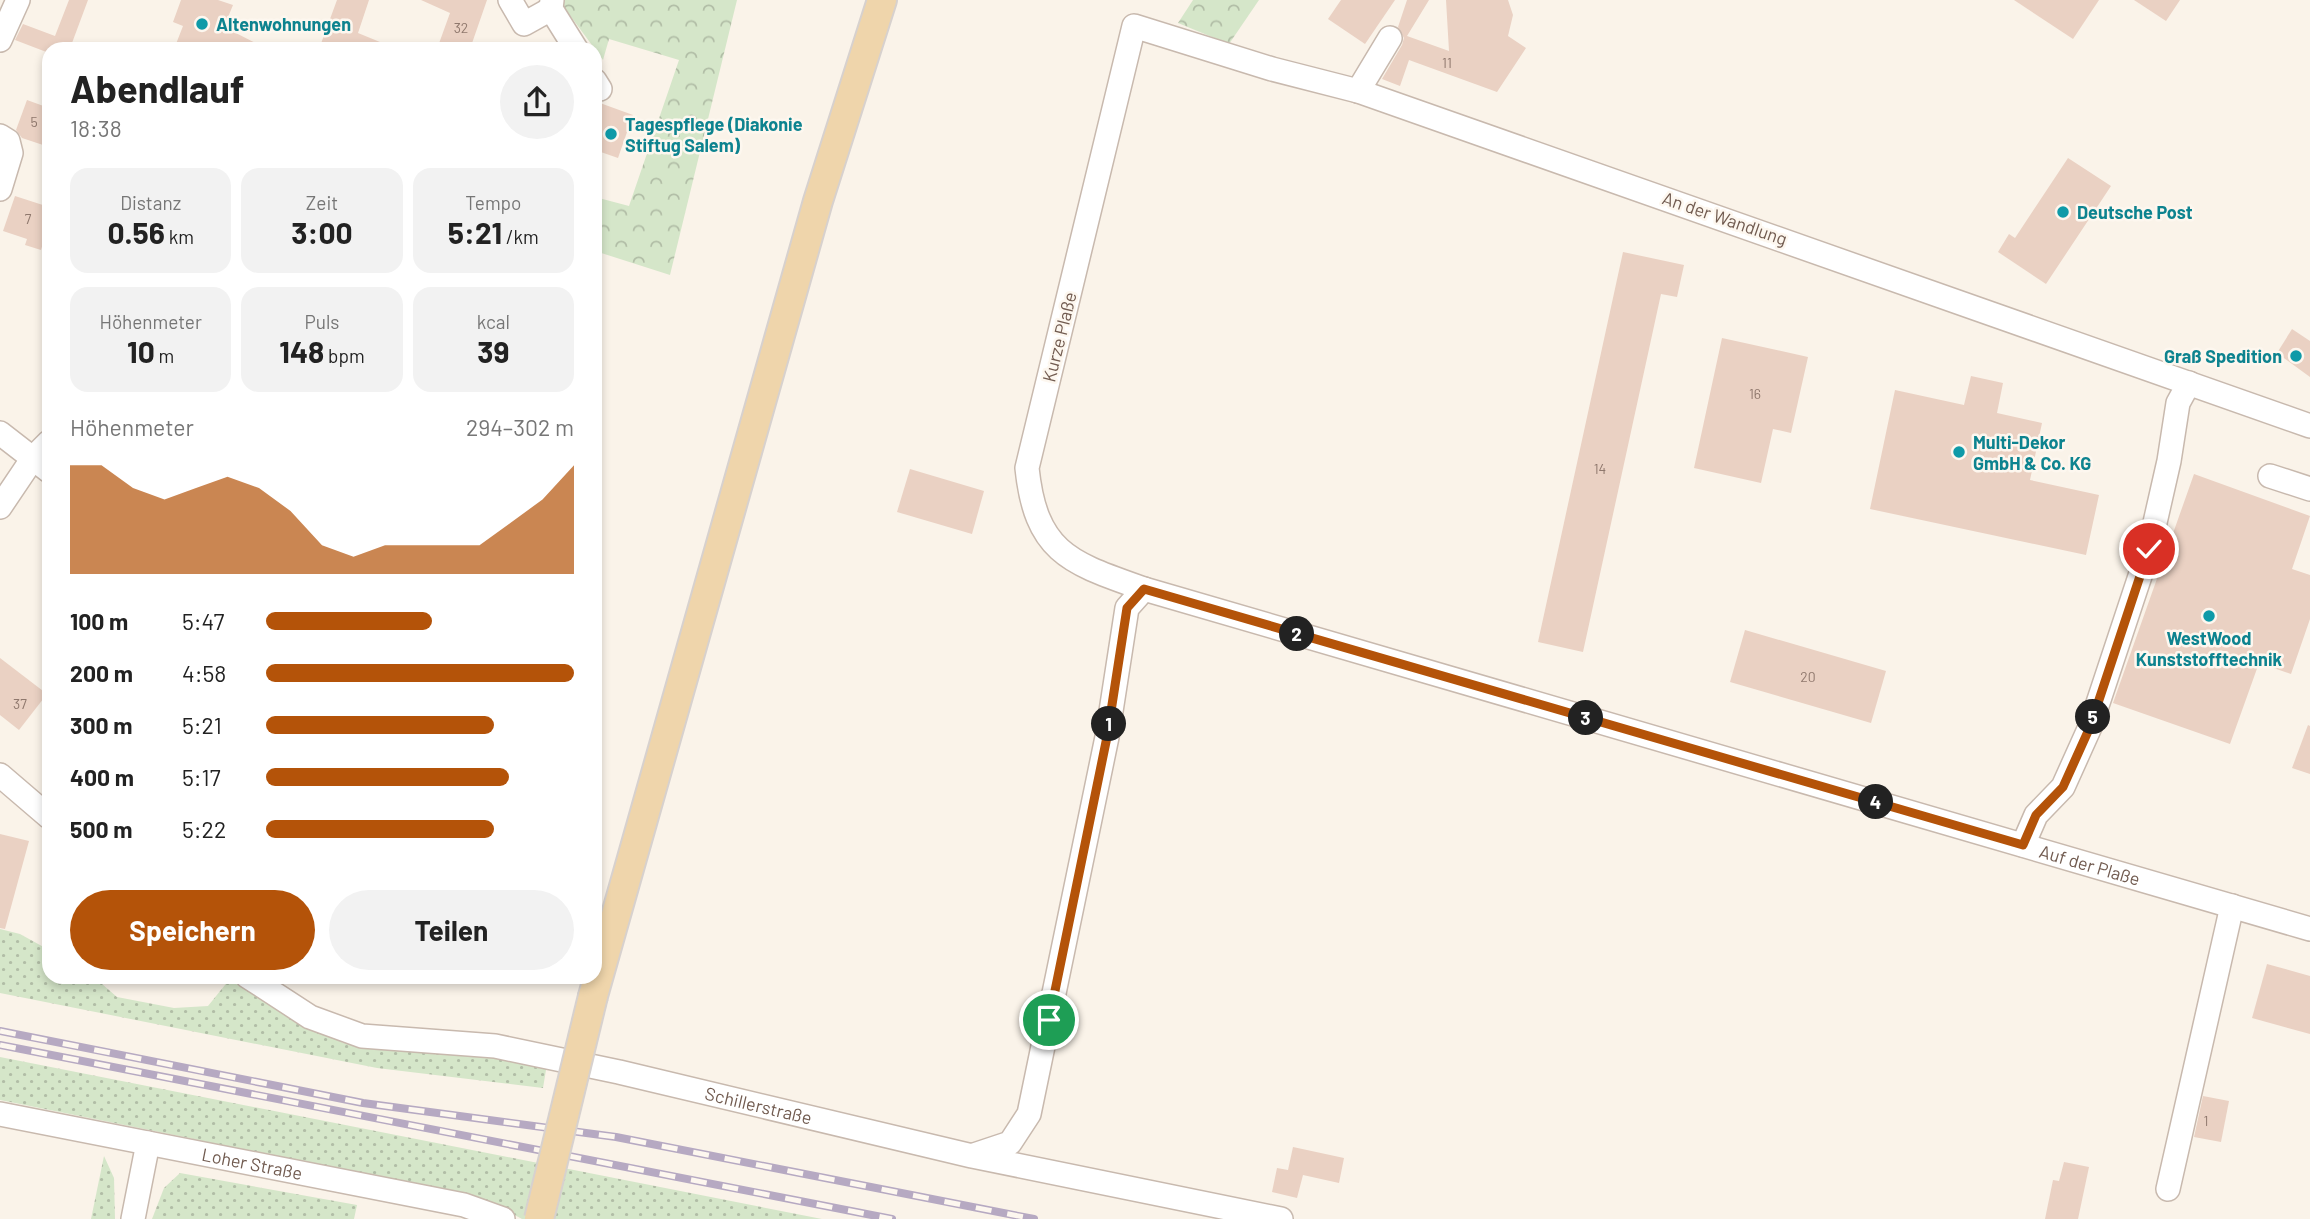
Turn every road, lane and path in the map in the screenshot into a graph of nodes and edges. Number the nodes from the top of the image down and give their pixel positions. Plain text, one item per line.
1 (18, 0) edge
2 (510, 0) edge
3 (882, 0) edge
4 (552, 4) edge
5 (1134, 26) joint
6 (1390, 38) dead end
7 (0, 40) edge
8 (572, 42) edge
9 (1358, 91) junction
10 (0, 136) edge
11 (0, 189) edge
12 (2189, 383) junction
13 (2310, 426) edge
14 (0, 433) edge
15 (42, 447) edge
16 (42, 452) edge
17 (2270, 476) dead end
18 (2310, 489) edge
19 (0, 507) edge
20 (1144, 589) junction
21 (0, 775) edge
22 (42, 811) edge
23 (2023, 845) junction
24 (2232, 906) junction
25 (2310, 929) edge
26 (602, 964) edge
27 (259, 984) edge
28 (596, 984) edge
29 (0, 1114) edge
30 (148, 1143) junction
31 (972, 1156) junction
32 (2168, 1189) dead end
33 (133, 1219) edge
34 (503, 1219) edge
35 (540, 1219) edge
36 (1281, 1219) edge

1 - 7 street
2 - 4 street
3 - 26 main road, bridge
4 - 8 street
5 - 9 street, An der Wandlung
5 - 20 street, Kurze Plaße
6 - 9 street
9 - 12 street, An der Wandlung
10 - 11 street
12 - 13 street, An der Wandlung
12 - 23 street
14 - 15 street
16 - 19 street
17 - 18 street
20 - 23 street, Auf der Plaße
20 - 31 street
21 - 22 street
23 - 24 street, Auf der Plaße
24 - 25 street, Auf der Plaße
24 - 32 street
27 - 31 street, Schillerstraße
28 - 35 main road, bridge
29 - 30 street, Loher Straße
30 - 33 street
30 - 34 street, Loher Straße
31 - 36 street, Schillerstraße

